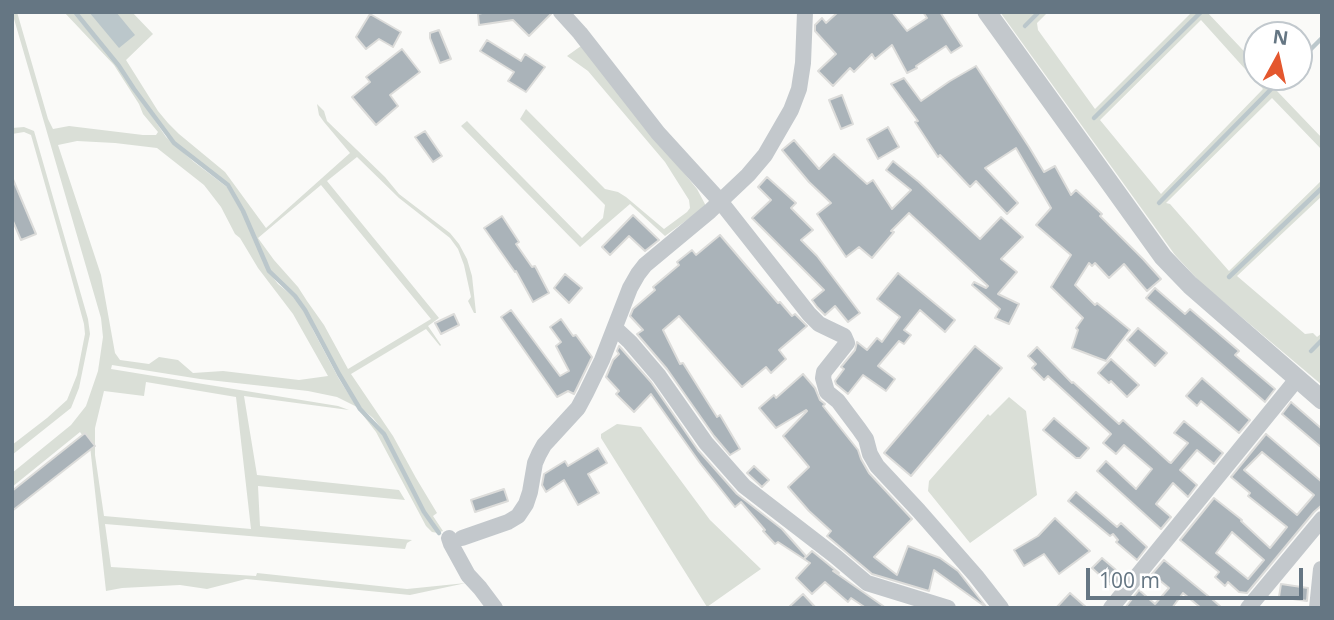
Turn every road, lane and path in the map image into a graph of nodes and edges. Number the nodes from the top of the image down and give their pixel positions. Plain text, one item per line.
1 (561, 12) edge
2 (805, 12) edge
3 (988, 12) edge
4 (720, 201) junction
5 (615, 328) junction
6 (1297, 379) junction
7 (1322, 400) edge
8 (1322, 519) edge
9 (1321, 569) edge
10 (495, 608) edge
11 (948, 608) edge
12 (1001, 608) edge
13 (1111, 608) edge
14 (1248, 608) edge
15 (1317, 608) edge

1 - 4 street
2 - 4 street
3 - 6 street
4 - 5 street
4 - 12 street
5 - 10 street
5 - 11 street
6 - 7 street
6 - 13 street
8 - 14 street
9 - 15 street

